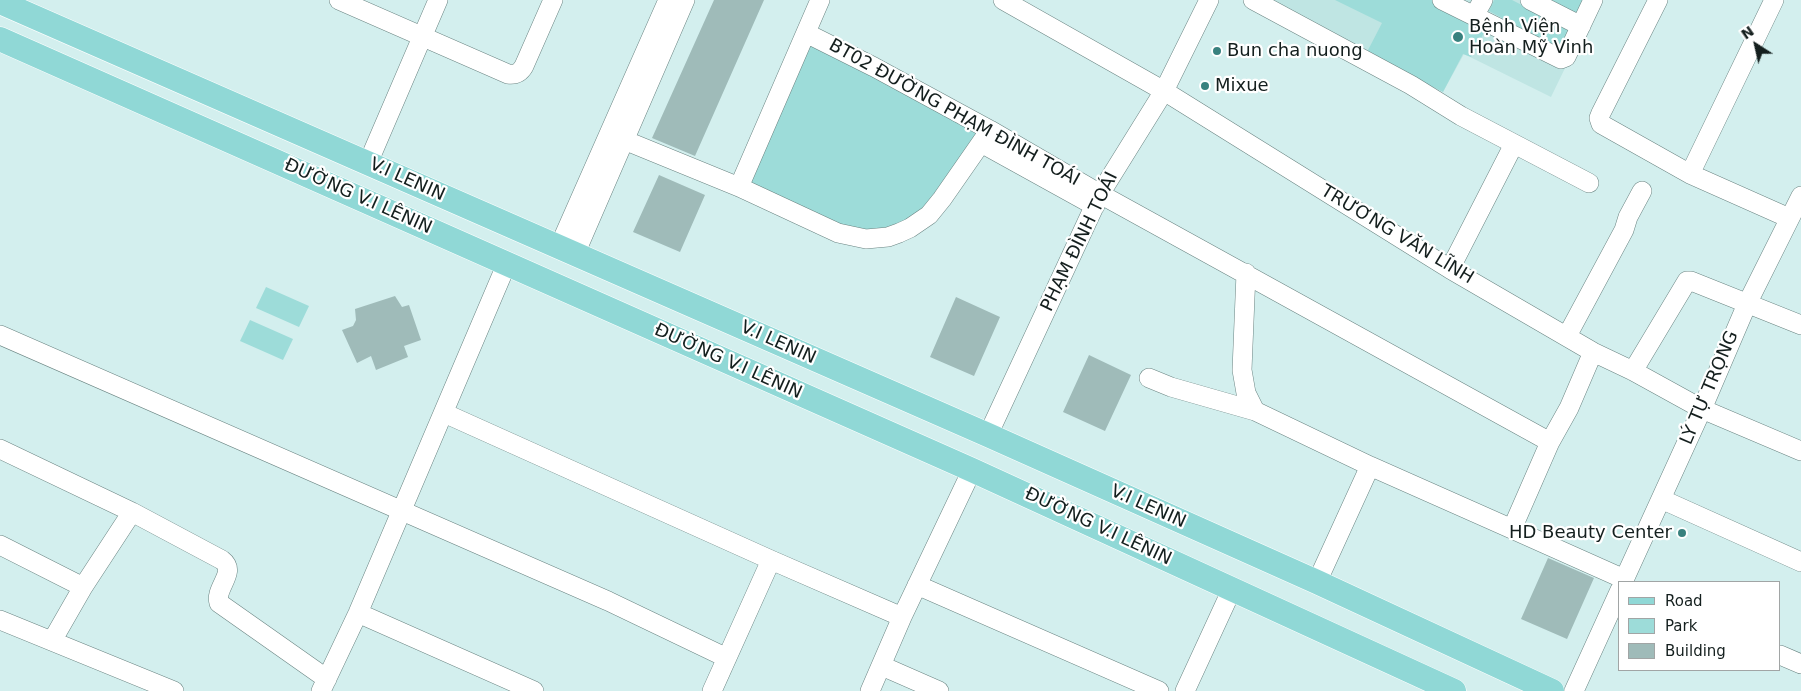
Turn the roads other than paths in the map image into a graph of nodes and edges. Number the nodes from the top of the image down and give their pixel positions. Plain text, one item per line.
1 (339, 0) edge
2 (438, 0) edge
3 (553, 0) edge
4 (668, 0) edge
5 (685, 0) edge
6 (820, 0) edge
7 (1003, 0) edge
8 (1209, 0) edge
9 (1253, 0) edge
10 (1442, 0) edge
11 (1530, 0) edge
12 (1593, 0) edge
13 (1658, 0) edge
14 (1774, 0) edge
15 (0, 2) edge
16 (27, 6) edge
17 (1479, 8) edge
18 (1581, 26) junction
19 (806, 33) junction
20 (422, 37) junction
21 (0, 38) edge
22 (1164, 91) junction
23 (986, 136) junction
24 (624, 140) junction
25 (1514, 144) junction
26 (368, 163) junction
27 (1690, 174) junction
28 (1589, 183) dead end
29 (740, 187) junction
30 (1642, 191) dead end
31 (1801, 196) edge
32 (1098, 200) junction
33 (1789, 218) junction
34 (522, 230) junction
35 (567, 250) junction
36 (507, 263) junction
37 (1450, 269) junction
38 (1246, 273) junction
39 (1747, 304) junction
40 (1801, 325) edge
41 (0, 335) edge
42 (1567, 336) junction
43 (1593, 352) junction
44 (1633, 371) junction
45 (1149, 378) dead end
46 (1702, 409) junction
47 (1255, 411) junction
48 (444, 413) junction
49 (988, 435) junction
50 (1550, 442) junction
51 (0, 449) edge
52 (1801, 451) edge
53 (1370, 466) junction
54 (972, 470) junction
55 (1662, 499) junction
56 (401, 510) junction
57 (132, 512) junction
58 (1512, 529) junction
59 (0, 545) edge
60 (771, 560) junction
61 (1801, 562) edge
62 (1623, 581) edge
63 (1316, 582) junction
64 (1618, 582) edge
65 (918, 585) junction
66 (83, 587) junction
67 (1232, 588) junction
68 (1618, 593) edge
69 (358, 613) junction
70 (902, 617) junction
71 (0, 620) edge
72 (52, 641) junction
73 (1781, 655) edge
74 (727, 658) junction
75 (1801, 664) edge
76 (882, 666) junction
77 (324, 685) edge
78 (174, 691) edge
79 (534, 691) edge
80 (712, 691) edge
81 (870, 691) edge
82 (939, 691) edge
83 (1159, 691) edge
84 (1185, 691) edge
85 (1454, 691) edge
86 (1552, 691) edge
87 (1574, 691) edge

1 - 20 street
2 - 20 street
3 - 20 street
4 - 35 street
5 - 24 street
6 - 19 street
7 - 22 street, TRƯƠNG VĂN LĨNH
8 - 22 street, PHẠM ĐÌNH TOÁI
9 - 25 street
10 - 17 street
11 - 18 street
12 - 18 street
13 - 27 street
14 - 27 street
15 - 16 main road, V.I LENIN
16 - 26 main road, V.I LENIN
17 - 18 street
19 - 23 street, BT02 ĐƯỜNG PHẠM ĐÌNH TOÁI
19 - 29 street
20 - 26 street
21 - 36 main road, ĐƯỜNG V.I LÊNIN
22 - 32 street, PHẠM ĐÌNH TOÁI
22 - 37 street, TRƯƠNG VĂN LĨNH
23 - 29 street
23 - 32 street, BT02 ĐƯỜNG PHẠM ĐÌNH TOÁI
24 - 29 street
24 - 35 street
25 - 28 street
25 - 37 street
26 - 34 main road, V.I LENIN
27 - 33 street
30 - 42 street
31 - 33 street, LÝ TỰ TRỌNG
32 - 38 street, BT02 ĐƯỜNG PHẠM ĐÌNH TOÁI
32 - 49 street, PHẠM ĐÌNH TOÁI
33 - 39 street, LÝ TỰ TRỌNG
34 - 35 main road, V.I LENIN
34 - 36 main road
35 - 49 main road, V.I LENIN
36 - 48 street
36 - 54 main road, ĐƯỜNG V.I LÊNIN
37 - 42 street, TRƯƠNG VĂN LĨNH
38 - 47 street
38 - 50 street, BT02 ĐƯỜNG PHẠM ĐÌNH TOÁI
39 - 40 street
39 - 44 street
39 - 46 street, LÝ TỰ TRỌNG
41 - 56 street
42 - 43 street, TRƯƠNG VĂN LĨNH
43 - 44 street, TRƯƠNG VĂN LĨNH
43 - 50 street
44 - 46 street, TRƯƠNG VĂN LĨNH
45 - 47 street
46 - 52 street, TRƯƠNG VĂN LĨNH
46 - 55 street, LÝ TỰ TRỌNG
47 - 53 street
48 - 56 street
48 - 60 street
49 - 54 main road
49 - 63 main road, V.I LENIN
50 - 58 street
51 - 57 street
53 - 58 street
53 - 63 street
54 - 65 street
54 - 67 main road, ĐƯỜNG V.I LÊNIN
55 - 61 street
55 - 62 street, LÝ TỰ TRỌNG
56 - 69 street
56 - 74 street
57 - 66 street
57 - 77 street
58 - 64 street
59 - 66 street
60 - 70 street
60 - 74 street
63 - 86 main road, V.I LENIN
65 - 70 street
65 - 83 street
66 - 72 street
67 - 84 street
67 - 85 main road, ĐƯỜNG V.I LÊNIN
68 - 87 street, LÝ TỰ TRỌNG
69 - 77 street
69 - 79 street
70 - 76 street
71 - 72 street
72 - 78 street
73 - 75 street
74 - 80 street
76 - 81 street
76 - 82 street

